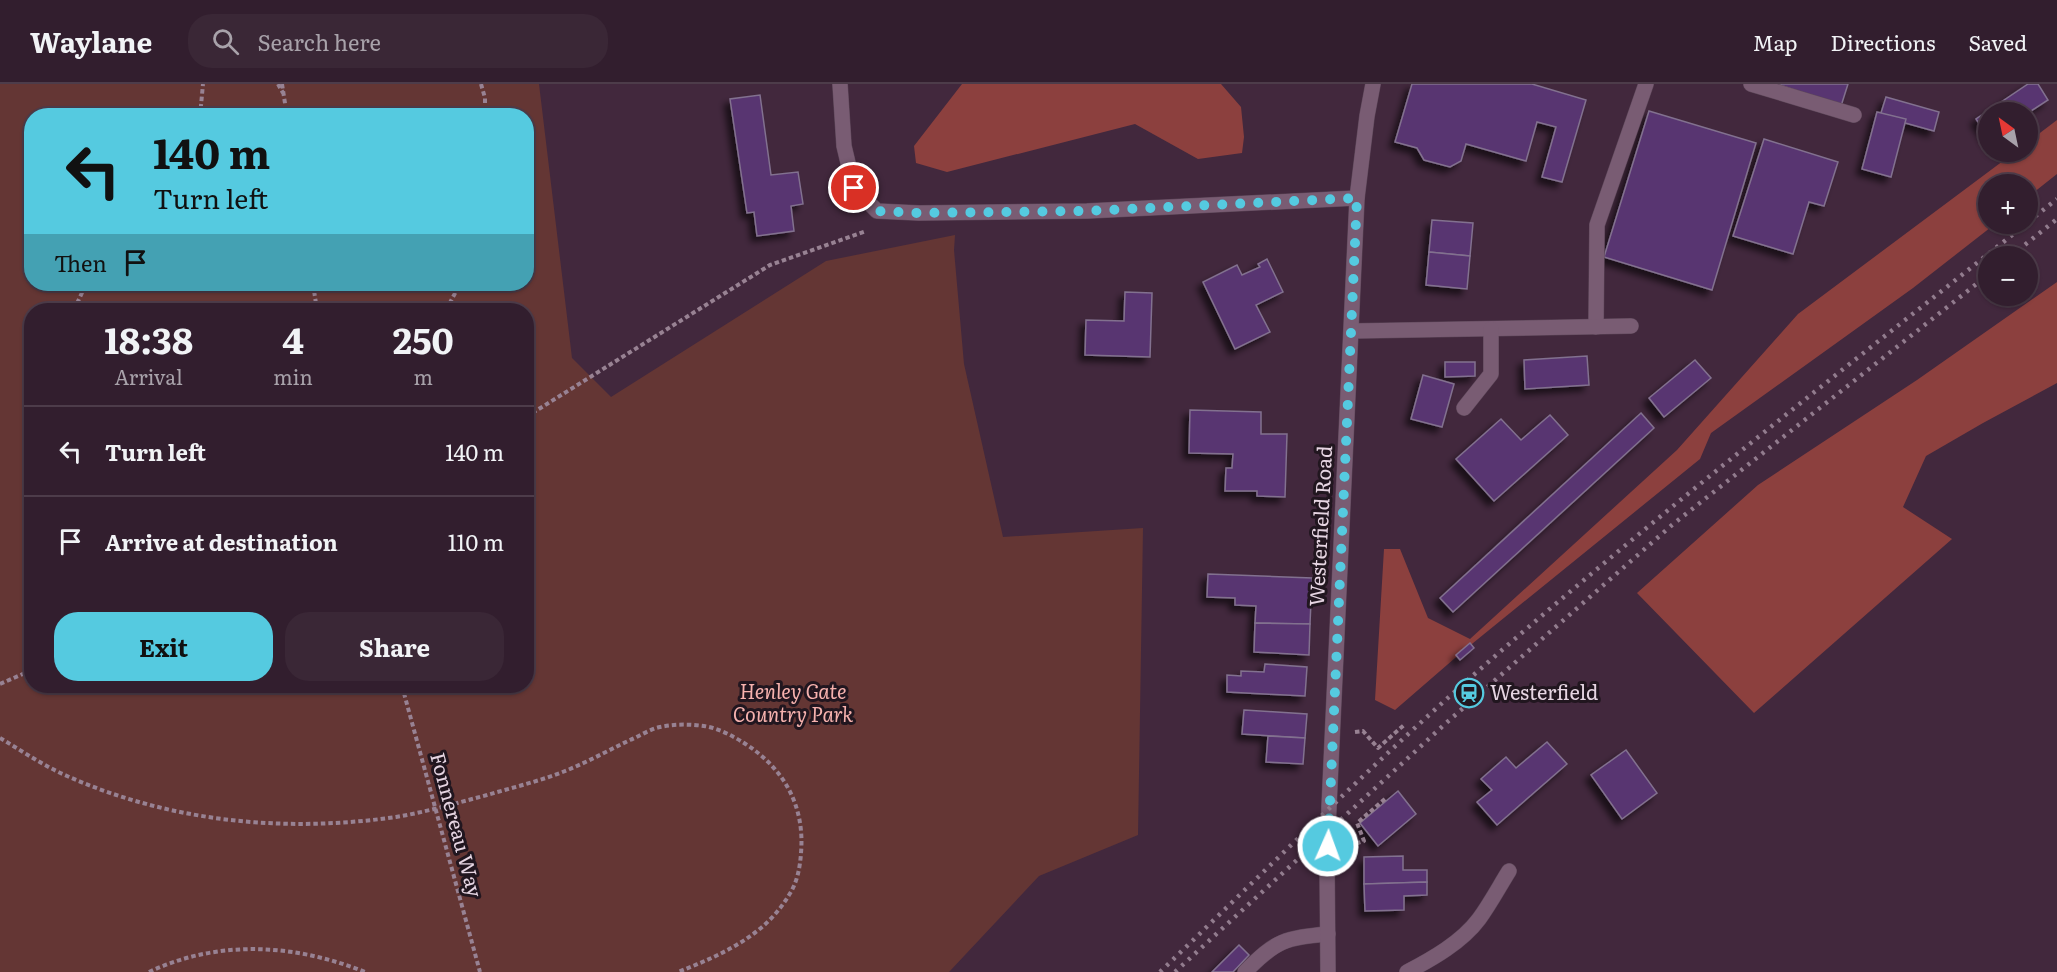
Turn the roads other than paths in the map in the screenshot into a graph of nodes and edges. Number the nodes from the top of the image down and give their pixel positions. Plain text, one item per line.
1 (840, 84) edge
2 (1373, 84) edge
3 (1646, 84) edge
4 (1751, 84) edge
5 (1854, 115) dead end
6 (1357, 198) junction
7 (1631, 326) dead end
8 (1596, 327) junction
9 (1491, 329) junction
10 (1352, 331) junction
11 (1464, 408) dead end
12 (1509, 871) dead end
13 (1328, 934) junction
14 (1245, 972) edge
15 (1328, 972) edge
16 (1407, 972) edge

1 - 6 main road
2 - 6 main road, Westerfield Road
3 - 8 main road
4 - 5 main road
6 - 10 main road, Westerfield Road
7 - 8 main road
8 - 9 main road
9 - 10 main road
9 - 11 main road
10 - 13 main road, Westerfield Road
12 - 16 main road
13 - 14 main road
13 - 15 main road, Westerfield Road

